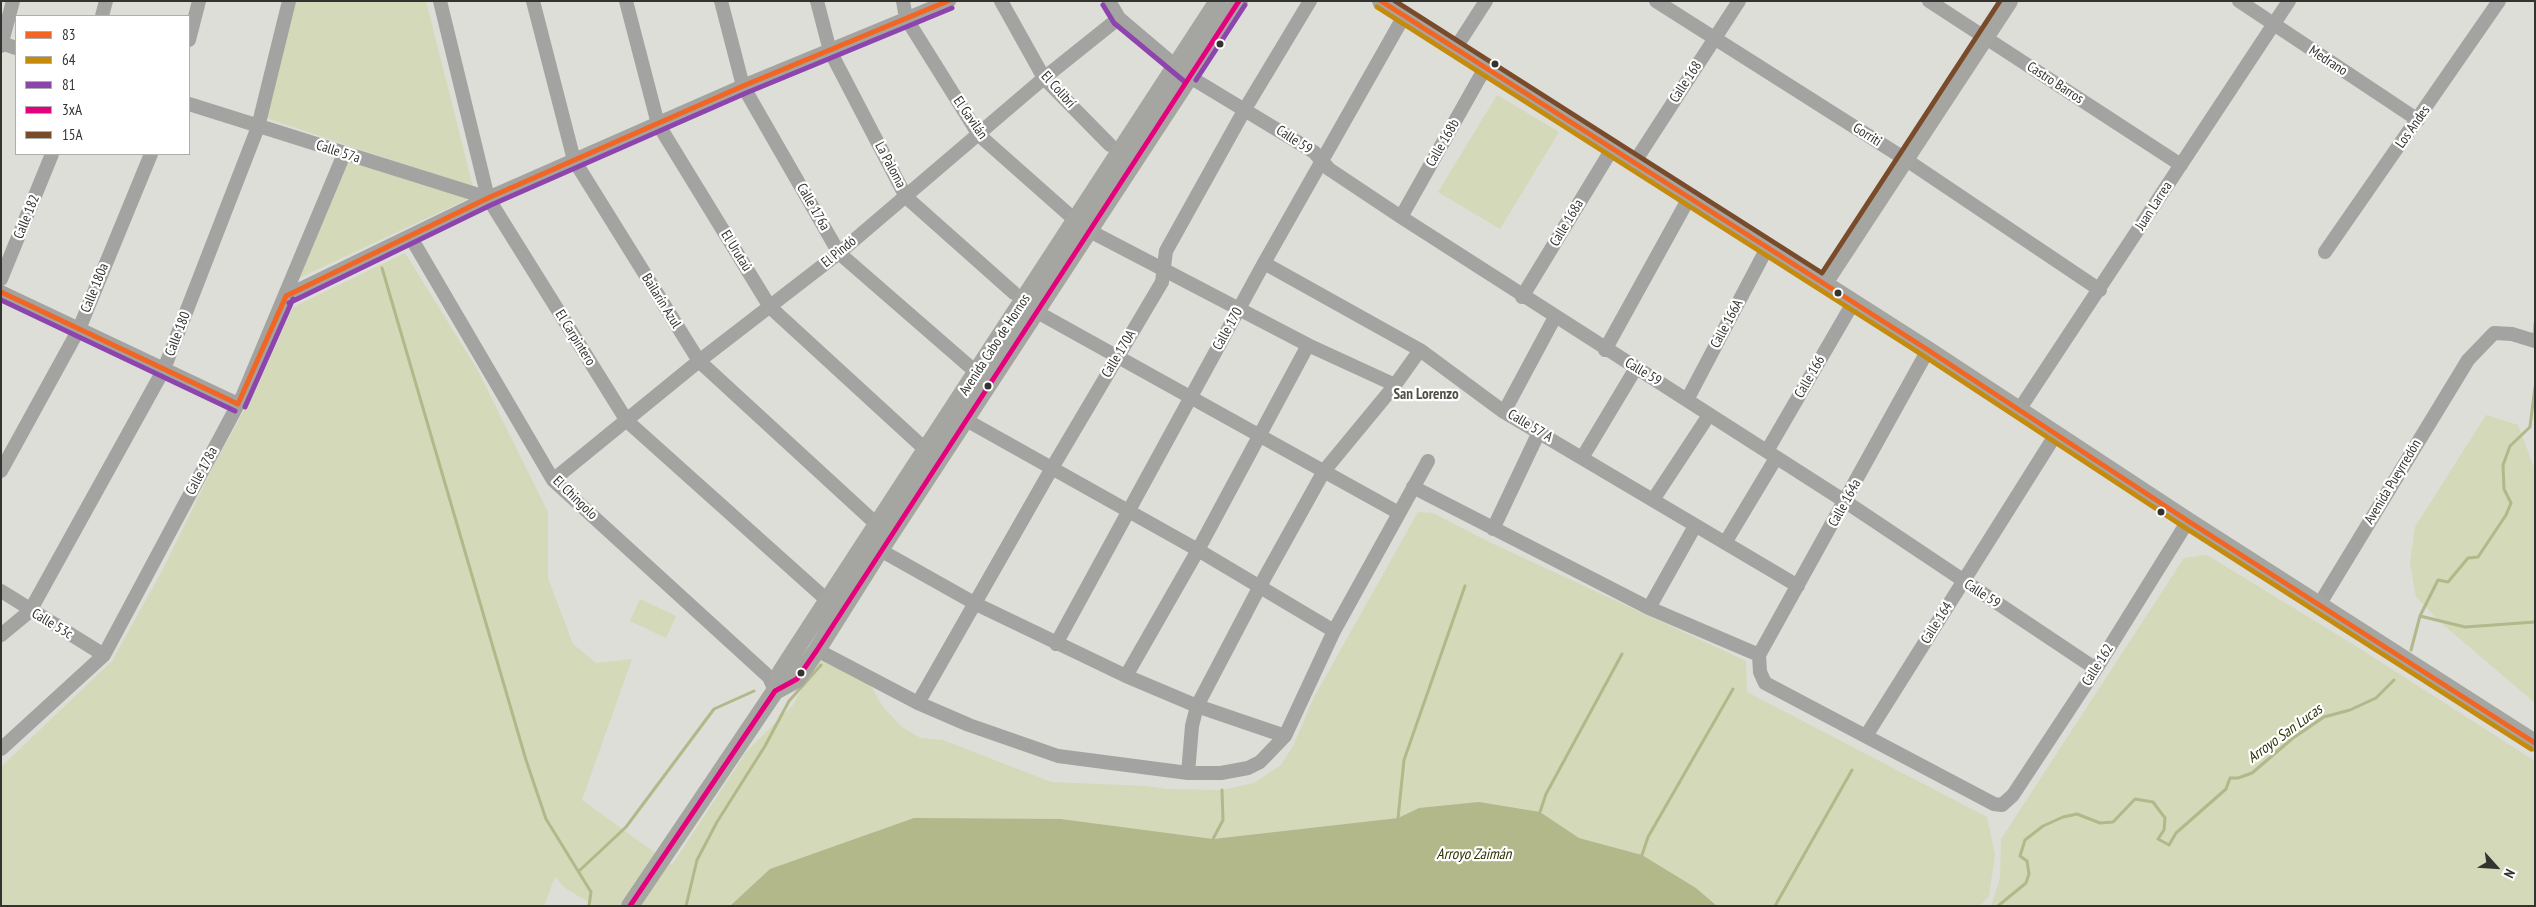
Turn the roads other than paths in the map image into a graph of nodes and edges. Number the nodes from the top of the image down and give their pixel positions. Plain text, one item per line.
1 (13, 1) edge
2 (106, 1) edge
3 (199, 1) edge
4 (288, 1) edge
5 (440, 1) edge
6 (533, 1) edge
7 (626, 1) edge
8 (721, 1) edge
9 (817, 1) edge
10 (903, 1) edge
11 (949, 1) edge
12 (1001, 1) edge
13 (1109, 1) edge
14 (1218, 1) edge
15 (1239, 1) edge
16 (1310, 1) edge
17 (1381, 1) edge
18 (1486, 1) edge
19 (1656, 1) edge
20 (1739, 1) edge
21 (1929, 1) edge
22 (2009, 1) edge
23 (2239, 1) edge
24 (2289, 1) edge
25 (2499, 1) edge
26 (102, 15) edge
27 (1404, 16) junction
28 (906, 18) junction
29 (1119, 18) junction
30 (2273, 25) junction
31 (190, 36) edge
32 (1985, 38) junction
33 (1715, 39) junction
34 (2, 44) edge
35 (15, 48) edge
36 (1455, 49) junction
37 (830, 51) junction
38 (1175, 66) junction
39 (1485, 68) junction
40 (1190, 76) junction
41 (1044, 78) junction
42 (744, 86) junction
43 (190, 104) edge
44 (1245, 109) junction
45 (2418, 120) junction
46 (658, 124) junction
47 (258, 127) junction
48 (979, 135) junction
49 (1110, 145) dead end
50 (1612, 149) junction
51 (344, 154) junction
52 (52, 155) edge
53 (151, 155) edge
54 (1905, 159) junction
55 (574, 160) junction
56 (1322, 162) junction
57 (1634, 163) junction
58 (2181, 165) junction
59 (906, 197) junction
60 (488, 198) junction
61 (1690, 198) junction
62 (1401, 217) junction
63 (1075, 220) junction
64 (1089, 232) junction
65 (410, 236) junction
66 (1767, 248) junction
67 (2325, 252) dead end
68 (839, 253) junction
69 (1264, 262) junction
70 (1163, 270) junction
71 (1, 279) edge
72 (1824, 283) junction
73 (2100, 290) junction
74 (1, 292) edge
75 (1014, 293) dead end
76 (286, 296) junction
77 (1522, 297) junction
78 (1854, 303) junction
79 (770, 306) junction
80 (1239, 309) junction
81 (1037, 312) junction
82 (1555, 317) junction
83 (79, 329) junction
84 (2534, 341) edge
85 (1308, 345) junction
86 (1420, 350) junction
87 (1605, 350) junction
88 (1928, 350) junction
89 (1117, 358) junction
90 (698, 361) junction
91 (1636, 368) junction
92 (164, 369) junction
93 (978, 373) junction
94 (1395, 385) junction
95 (986, 389) junction
96 (1190, 397) junction
97 (1687, 400) junction
98 (238, 404) junction
99 (2019, 410) junction
100 (1504, 412) junction
101 (1709, 415) junction
102 (966, 420) junction
103 (627, 421) junction
104 (1539, 432) junction
105 (2056, 434) junction
106 (1259, 435) junction
107 (926, 450) junction
108 (1771, 455) junction
109 (1582, 458) junction
110 (1428, 460) dead end
111 (1052, 468) junction
112 (1, 471) edge
113 (1324, 471) junction
114 (554, 480) junction
115 (1414, 486) junction
116 (1653, 500) junction
117 (1846, 502) junction
118 (1128, 510) junction
119 (1399, 513) junction
120 (2188, 521) junction
121 (1695, 526) junction
122 (1493, 529) junction
123 (882, 537) junction
124 (1725, 543) junction
125 (1198, 550) junction
126 (1963, 582) junction
127 (1260, 586) junction
128 (1798, 586) junction
129 (1, 592) edge
130 (828, 601) junction
131 (976, 604) junction
132 (2319, 605) junction
133 (1649, 608) junction
134 (30, 610) junction
135 (1334, 631) junction
136 (1, 635) edge
137 (1056, 644) junction
138 (817, 650) junction
139 (104, 655) junction
140 (1759, 655) junction
141 (2096, 669) junction
142 (1126, 676) junction
143 (776, 691) junction
144 (918, 703) junction
145 (1197, 706) junction
146 (1285, 736) junction
147 (1866, 736) junction
148 (2535, 743) edge
149 (1, 749) edge
150 (1188, 773) junction
151 (630, 906) edge

1 - 34 street
2 - 26 street
3 - 31 street
4 - 47 street, Calle 180
5 - 60 street, El Carpintero
6 - 55 street, Bailarín Azul
7 - 46 street, El Urutaú
8 - 42 street, Calle 176a
9 - 37 street, La Paloma
10 - 28 street, El Gavilán
11 - 28 street
12 - 41 street, El Colibrí
13 - 29 street, Calle 59
14 - 38 main road, Avenida Cabo de Hornos
15 - 40 main road, Avenida Cabo de Hornos
16 - 44 street, Calle 170A
17 - 27 main road
18 - 36 street
19 - 33 street, Gorriti
20 - 33 street, Calle 168
21 - 32 street, Castro Barros
22 - 32 main road
23 - 30 street, Medrano
24 - 30 street, Juan Larrea
25 - 45 street, Los Andes
27 - 36 main road
27 - 56 street, Calle 170
28 - 37 street
28 - 48 street, El Gavilán
29 - 38 street, Calle 59
29 - 41 street, El Pindó
30 - 45 street, Medrano
30 - 58 street, Juan Larrea
32 - 54 main road
32 - 58 street, Castro Barros
33 - 54 street, Gorriti
33 - 57 street, Calle 168
34 - 35 street
36 - 39 main road
37 - 42 street
37 - 59 street, La Paloma
38 - 40 street, Calle 59
38 - 63 main road, Avenida Cabo de Hornos
39 - 50 main road
39 - 62 street, Calle 168b
40 - 44 street, Calle 59
40 - 64 main road, Avenida Cabo de Hornos
41 - 48 street, El Pindó
41 - 49 street, El Colibrí
42 - 46 street
42 - 68 street, Calle 176a
43 - 47 street, Calle 57a
44 - 56 street, Calle 59
44 - 70 street, Calle 170A
45 - 67 street, Los Andes
46 - 55 street
46 - 79 street, El Urutaú
47 - 51 street, Calle 57a
47 - 92 street, Calle 180
48 - 59 street, El Pindó
48 - 63 street, El Gavilán
50 - 57 main road
50 - 77 street, Calle 168a
51 - 60 street, Calle 57a
51 - 76 street, Calle 178a
52 - 71 street, Calle 182
53 - 83 street, Calle 180a
54 - 72 main road
54 - 73 street, Gorriti
55 - 60 street
55 - 90 street, Bailarín Azul
56 - 62 street, Calle 59
56 - 69 street, Calle 170
57 - 61 main road
58 - 73 street, Juan Larrea
59 - 68 street, El Pindó
59 - 75 street, La Paloma
60 - 65 street
60 - 103 street, El Carpintero
61 - 66 main road
61 - 87 street
62 - 77 street, Calle 59
63 - 64 street, El Gavilán
63 - 93 main road, Avenida Cabo de Hornos
64 - 70 street, El Gavilán
64 - 81 main road, Avenida Cabo de Hornos
65 - 76 street
65 - 114 street, El Chingolo
66 - 72 main road
66 - 97 street, Calle 166A
68 - 79 street, El Pindó
68 - 93 street, Calle 176a
69 - 80 street, Calle 170
69 - 86 street, Calle 57 A
70 - 80 street, El Gavilán
70 - 89 street, Calle 170A
72 - 78 main road
73 - 99 street, Juan Larrea
74 - 83 street
76 - 98 street, Calle 178a
77 - 82 street, Calle 59
78 - 88 main road
78 - 108 street, Calle 166
79 - 90 street, El Pindó
79 - 107 street, El Urutaú
80 - 85 street, El Gavilán
80 - 96 street, Calle 170
81 - 89 street
81 - 95 main road, Avenida Cabo de Hornos
82 - 87 street, Calle 59
82 - 100 street
83 - 92 street
83 - 112 street, Calle 180a
84 - 132 street, Avenida Pueyrredón
85 - 94 street, El Gavilán
85 - 106 street
86 - 94 street
86 - 100 street, Calle 57 A
87 - 91 street, Calle 59
88 - 99 main road
88 - 117 street, Calle 164a
89 - 96 street
89 - 111 street, Calle 170A
90 - 103 street, El Pindó
90 - 123 street, Bailarín Azul
91 - 97 street, Calle 59
91 - 109 street
92 - 98 street
92 - 134 street, Calle 180
93 - 95 street, Calle 176a
93 - 107 main road, Avenida Cabo de Hornos
94 - 113 street
95 - 102 main road, Avenida Cabo de Hornos
96 - 106 street
96 - 118 street, Calle 170
97 - 101 street, Calle 59
98 - 139 street, Calle 178a
99 - 105 main road
100 - 104 street, Calle 57 A
101 - 108 street, Calle 59
101 - 116 street
102 - 111 street
102 - 123 main road, Avenida Cabo de Hornos
103 - 114 street, El Pindó
103 - 130 street, El Carpintero
104 - 109 street, Calle 57 A
104 - 122 street
105 - 120 main road
105 - 126 street, Calle 164
106 - 113 street
106 - 125 street
107 - 123 main road, Avenida Cabo de Hornos
108 - 117 street, Calle 59
108 - 124 street, Calle 166
109 - 116 street, Calle 57 A
110 - 115 street
111 - 118 street
111 - 131 street, Calle 170A
113 - 119 street
113 - 127 street
114 - 143 street, El Chingolo
115 - 119 street
115 - 122 street
116 - 121 street, Calle 57 A
117 - 126 street, Calle 59
117 - 128 street, Calle 164a
118 - 125 street
118 - 137 street, Calle 170
119 - 135 street
120 - 132 main road
120 - 141 street, Calle 162
121 - 124 street, Calle 57 A
121 - 133 street
122 - 133 street
123 - 130 main road, Avenida Cabo de Hornos
123 - 131 street, Bailarín Azul
123 - 138 main road, Avenida Cabo de Hornos
124 - 128 street, Calle 57 A
125 - 127 street
125 - 142 street
126 - 141 street, Calle 59
126 - 147 street, Calle 164
127 - 135 street
127 - 145 street
128 - 140 street, Calle 164a
129 - 134 street, Calle 53c
130 - 143 main road, Avenida Cabo de Hornos
131 - 137 street, Bailarín Azul
131 - 144 street, Calle 170A
132 - 148 main road
133 - 140 street
134 - 136 street, Calle 180
134 - 139 street, Calle 53c
135 - 146 street
137 - 142 street, Bailarín Azul
138 - 143 main road, Avenida Cabo de Hornos
138 - 144 street
139 - 149 street, Calle 178a
140 - 147 street
141 - 147 street, Calle 162
142 - 145 street, Bailarín Azul
143 - 151 main road, Avenida Cabo de Hornos
144 - 150 street
145 - 146 street, Bailarín Azul
145 - 150 street
146 - 150 street

